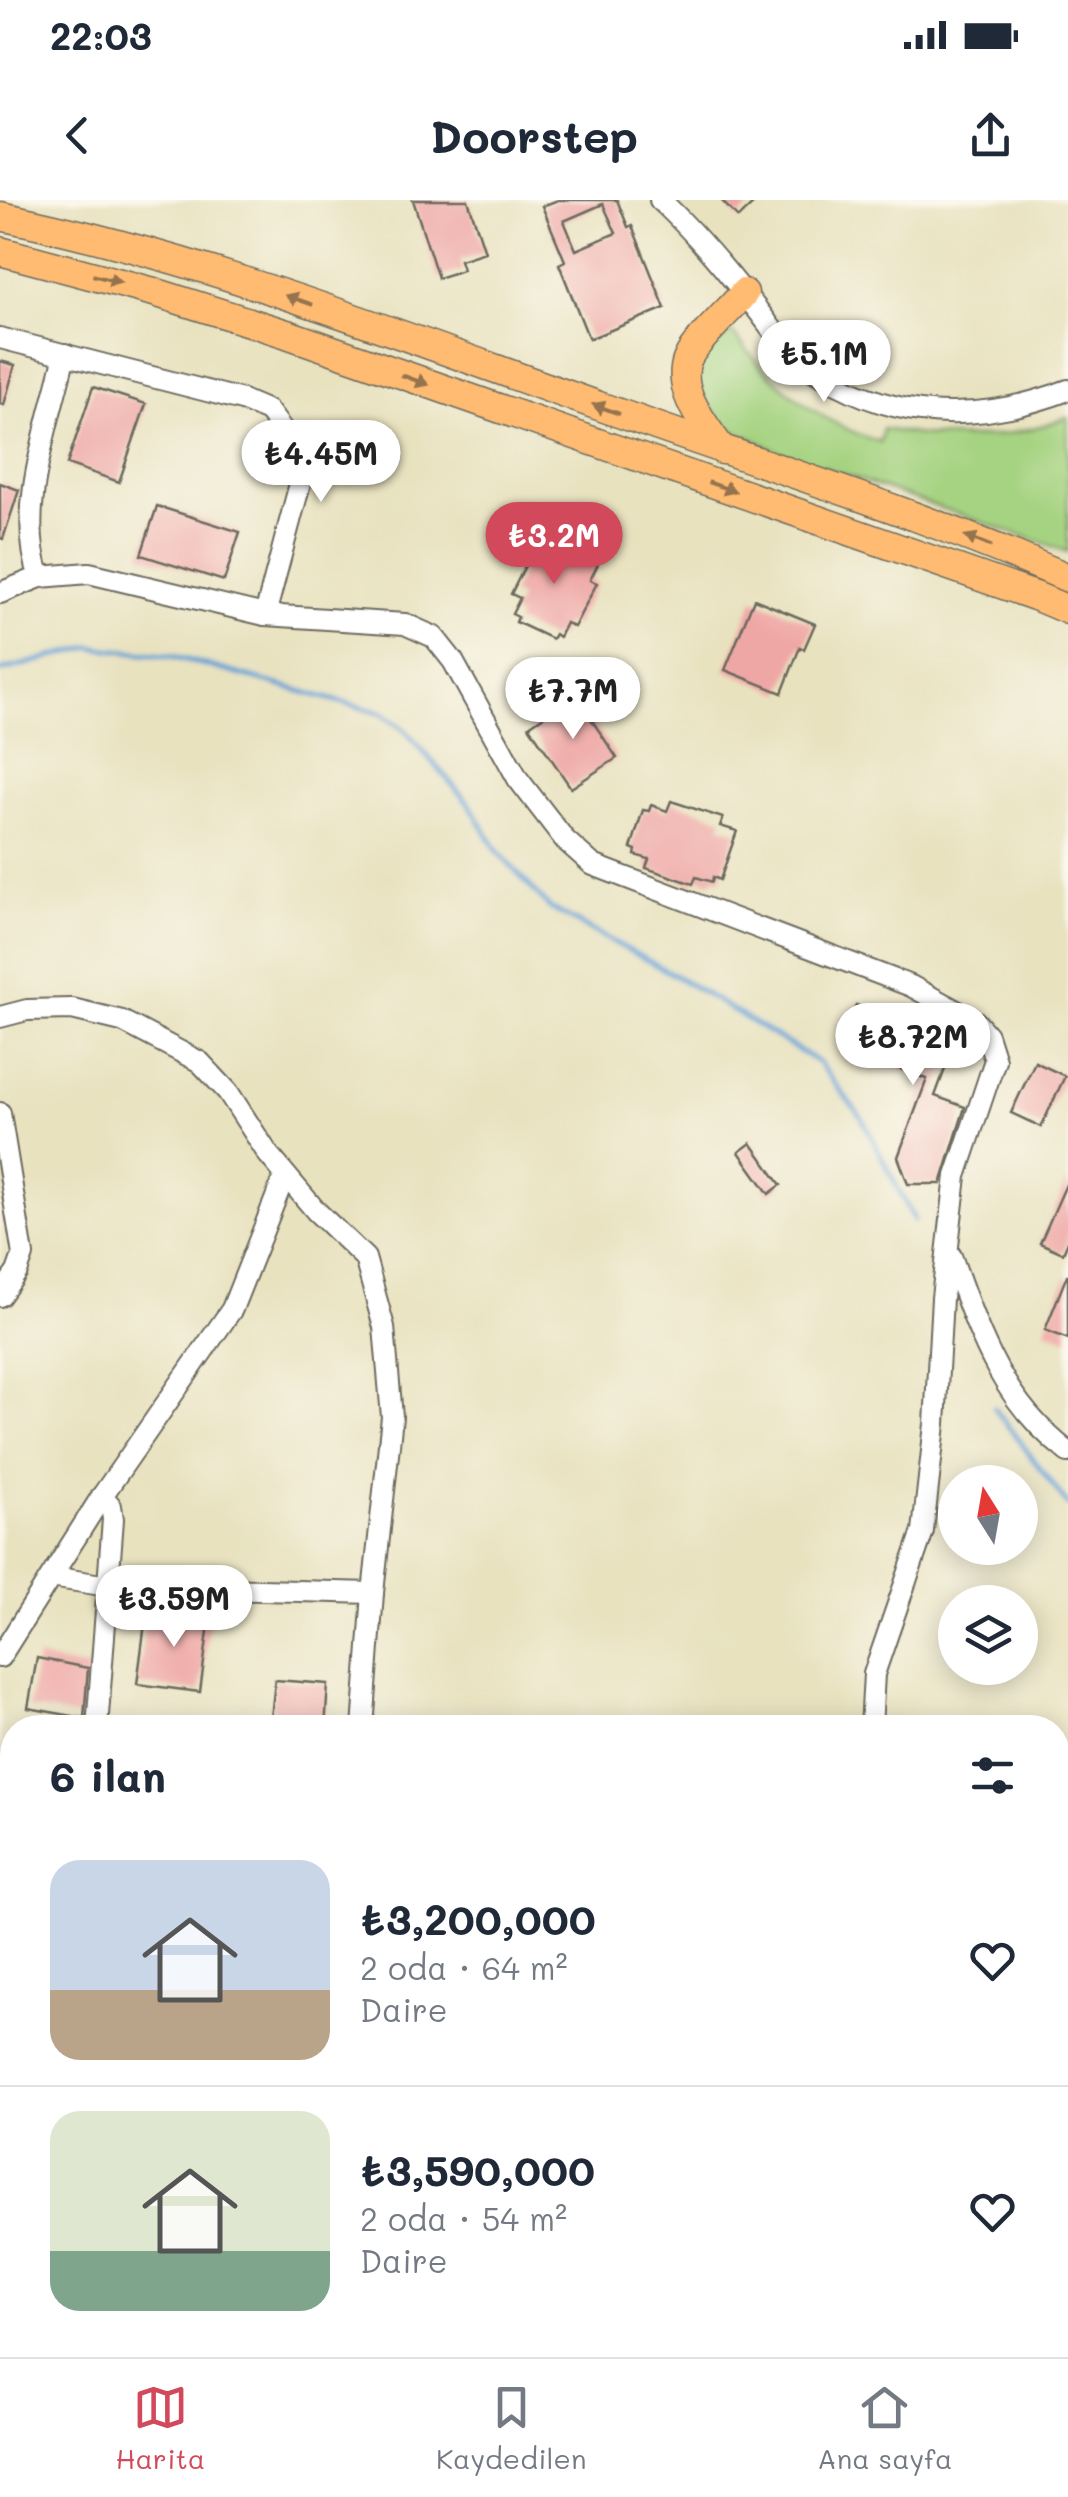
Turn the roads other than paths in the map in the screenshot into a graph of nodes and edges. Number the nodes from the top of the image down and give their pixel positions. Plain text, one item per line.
1 (660, 200) edge
2 (6, 217) edge
3 (4, 253) edge
4 (744, 294) junction
5 (0, 338) edge
6 (65, 354) junction
7 (1068, 390) edge
8 (722, 450) junction
9 (40, 577) junction
10 (1068, 578) edge
11 (0, 593) edge
12 (1068, 610) edge
13 (265, 615) junction
14 (0, 1017) edge
15 (0, 1113) edge
16 (285, 1174) junction
17 (948, 1249) junction
18 (0, 1296) edge
19 (1068, 1452) edge
20 (102, 1496) junction
21 (51, 1577) junction
22 (108, 1586) junction
23 (372, 1593) junction
24 (0, 1656) edge
25 (98, 1715) edge
26 (364, 1715) edge
27 (872, 1715) edge

1 - 4 street
8 -> 2 highway
3 -> 12 highway
4 - 7 street
4 - 8 highway
5 - 6 street
6 - 9 street
6 - 13 street
10 -> 8 highway
9 - 11 street
9 - 13 street
13 - 17 street
14 - 16 street
15 - 18 street
16 - 20 street
16 - 23 street
17 - 19 street
17 - 27 street
20 - 21 street
20 - 22 street
21 - 22 street
21 - 24 street
22 - 23 street
22 - 25 street
23 - 26 street

